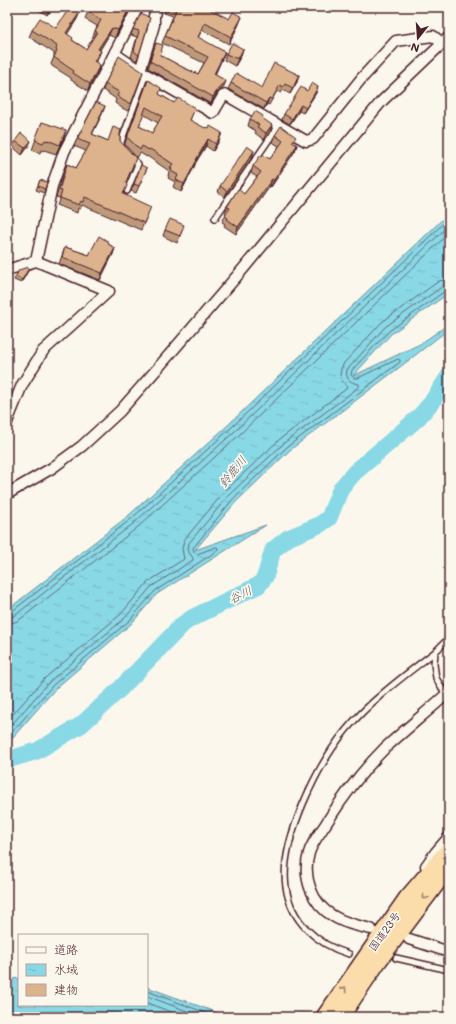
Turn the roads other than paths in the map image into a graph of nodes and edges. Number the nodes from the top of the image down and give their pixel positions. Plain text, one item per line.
1 (135, 9) edge
2 (155, 11) edge
3 (446, 40) edge
4 (115, 54) junction
5 (143, 73) junction
6 (279, 125) junction
7 (127, 191) edge
8 (215, 218) dead end
9 (36, 261) junction
10 (7, 270) edge
11 (7, 422) edge
12 (7, 494) edge
13 (449, 638) edge
14 (435, 652) junction
15 (448, 696) edge
16 (449, 837) edge
17 (449, 850) edge
18 (449, 866) edge
19 (407, 899) junction
20 (370, 929) dead end
21 (409, 939) dead end
22 (449, 952) edge
23 (396, 958) dead end
24 (363, 959) junction
25 (449, 970) edge
26 (325, 1017) edge
27 (340, 1017) edge

1 - 2 street
1 - 4 street
2 - 5 street
3 - 6 street
3 - 12 street
4 - 5 street
4 - 9 street
5 - 6 street
5 - 7 lane
6 - 8 lane
9 - 10 street
9 - 11 street
13 - 14 lane
14 - 15 lane
14 - 24 lane
15 - 20 street
16 - 19 street
17 - 19 highway, 国道23号
18 -> 24 highway, 国道23号
19 - 24 highway, 国道23号
21 - 22 street
23 - 25 lane
26 -> 24 highway, 国道23号
24 - 27 highway, 国道23号

